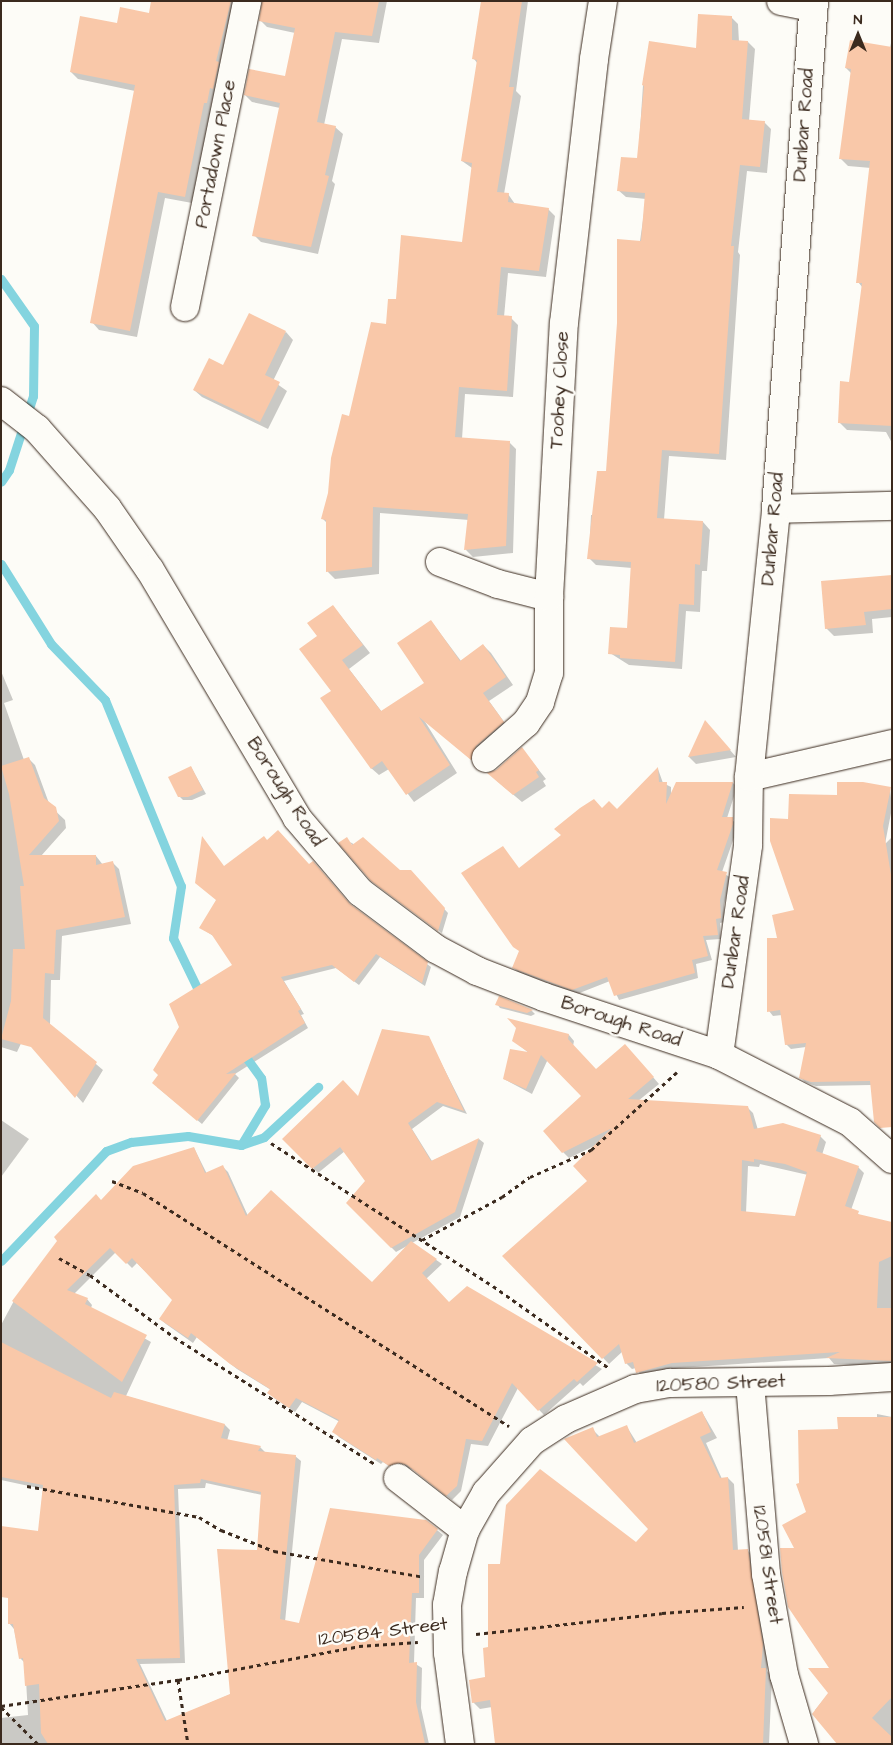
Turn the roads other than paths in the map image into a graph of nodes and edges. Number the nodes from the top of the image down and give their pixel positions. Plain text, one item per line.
1 (246, 1) edge
2 (603, 1) edge
3 (781, 1) edge
4 (813, 4) edge
5 (184, 307) dead end
6 (1, 401) edge
7 (892, 506) edge
8 (776, 509) junction
9 (440, 562) dead end
10 (549, 597) junction
11 (892, 744) edge
12 (486, 758) dead end
13 (750, 777) junction
14 (708, 1051) junction
15 (892, 1159) edge
16 (892, 1377) edge
17 (750, 1383) junction
18 (398, 1478) road end
19 (465, 1530) junction
20 (460, 1744) edge
21 (804, 1744) edge

1 - 5 street, Portadown Place
2 - 10 street, Toohey Close
3 - 4 street
4 - 8 street, Dunbar Road
6 - 14 street, Borough Road
7 - 8 street
8 - 13 street, Dunbar Road
9 - 10 street
10 - 12 street, Toohey Close
11 - 13 street
13 - 14 street, Dunbar Road
14 - 15 street, Borough Road
16 - 17 street, 120580 Street
17 - 19 street, 120580 Street
17 - 21 street, 120581 Street
18 - 19 street
19 - 20 street, 120580 Street

